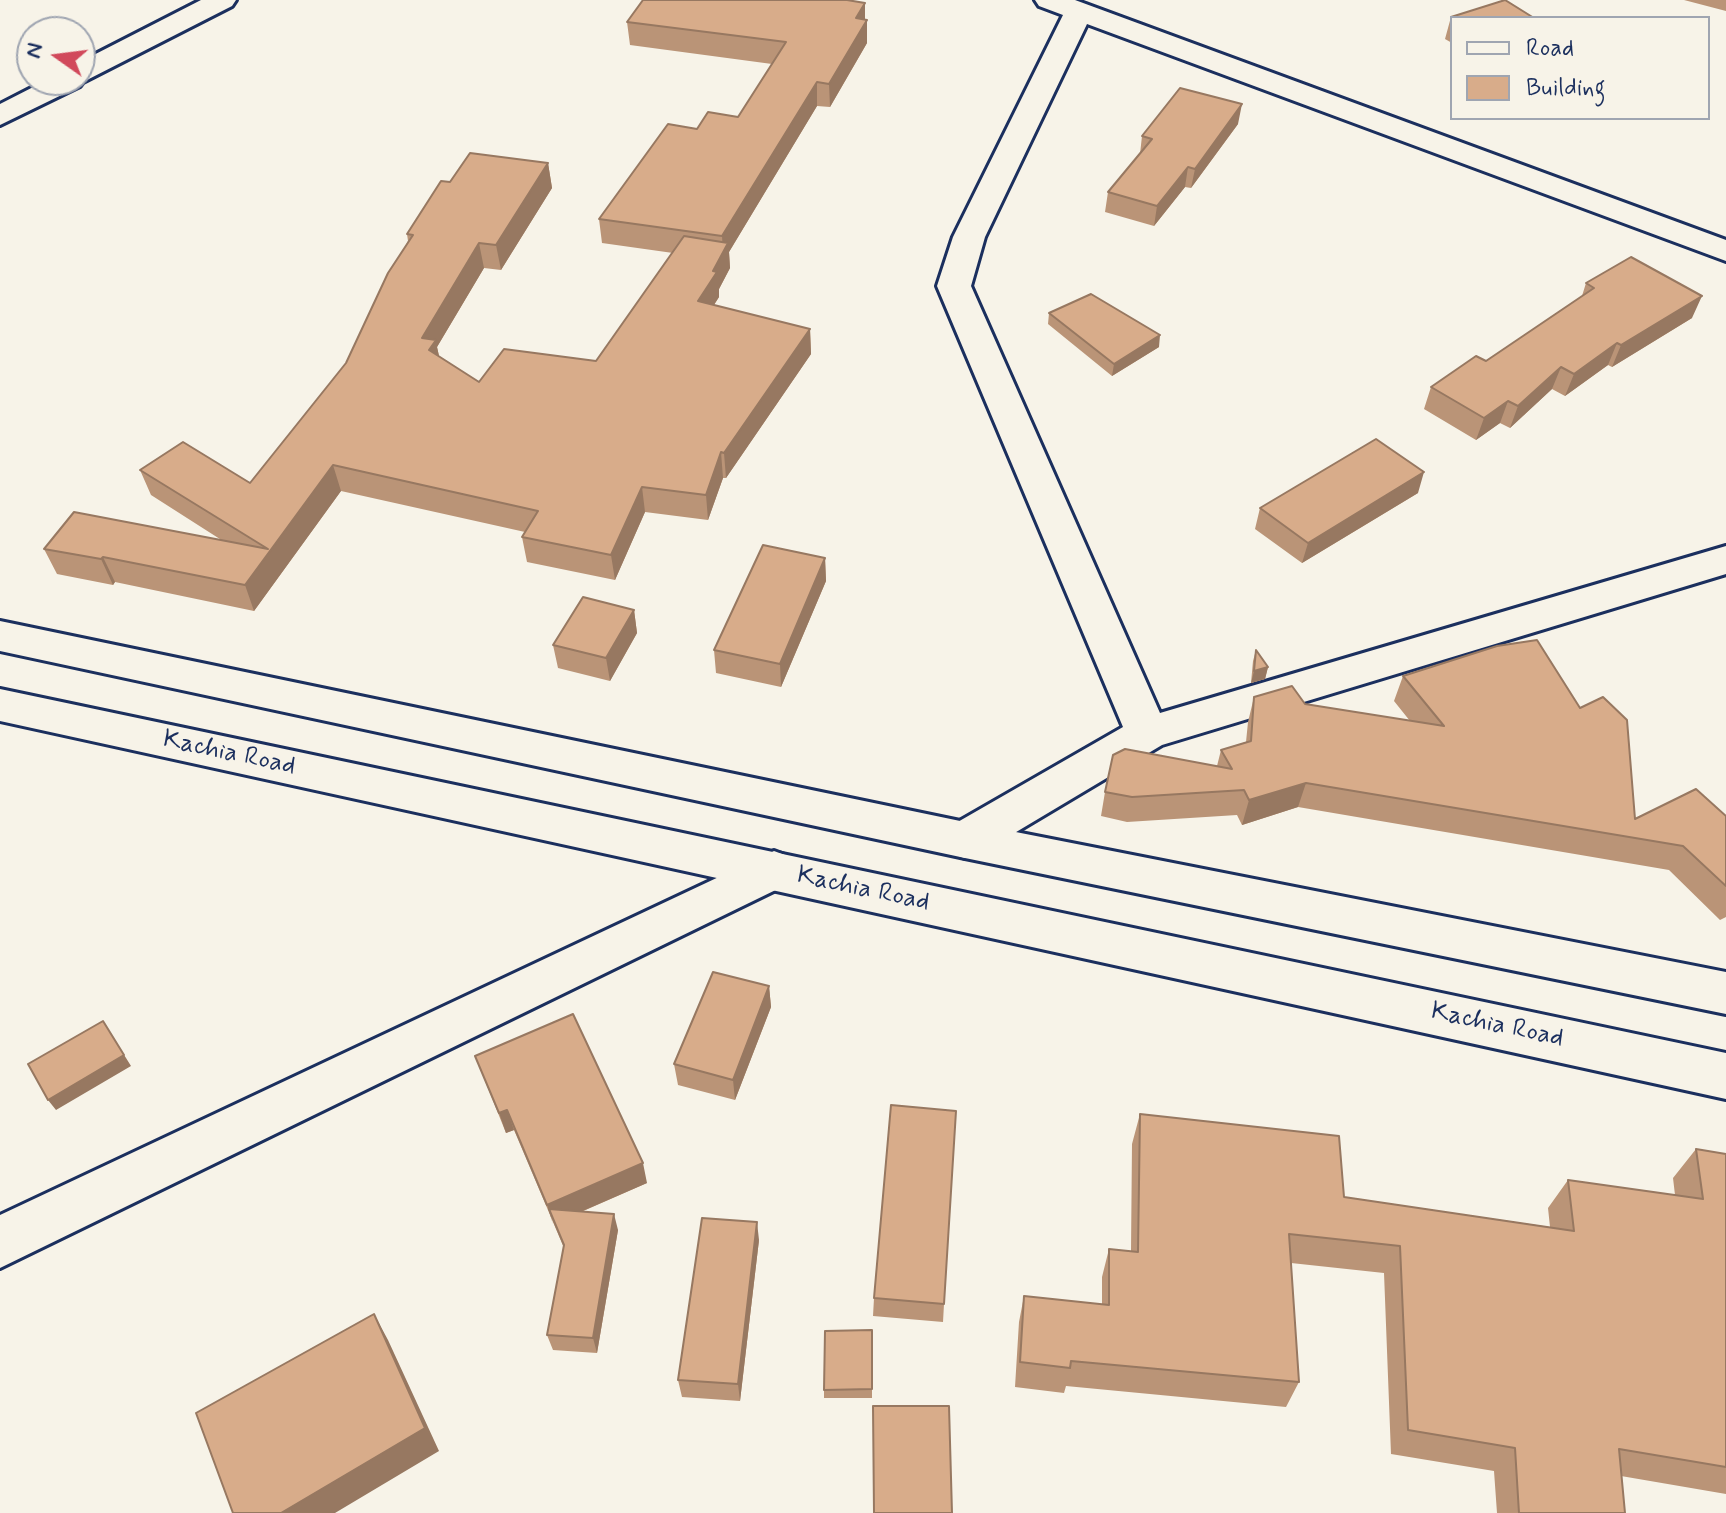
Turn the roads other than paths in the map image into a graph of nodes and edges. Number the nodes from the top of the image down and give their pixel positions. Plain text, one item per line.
1 (222, 0) edge
2 (1064, 5) edge
3 (96, 66) edge
4 (39, 96) edge
5 (0, 116) edge
6 (1726, 251) edge
7 (1726, 560) edge
8 (0, 636) edge
9 (0, 705) edge
10 (1147, 733) junction
11 (965, 840) junction
12 (774, 870) junction
13 (1726, 993) edge
14 (1726, 1076) edge
15 (0, 1242) edge

1 - 3 street
2 - 6 street
2 - 10 street
4 - 5 street
7 - 10 street
8 - 11 street
9 - 12 street, Kachia Road
10 - 11 street
11 - 13 street
12 - 14 street, Kachia Road
12 - 15 street

